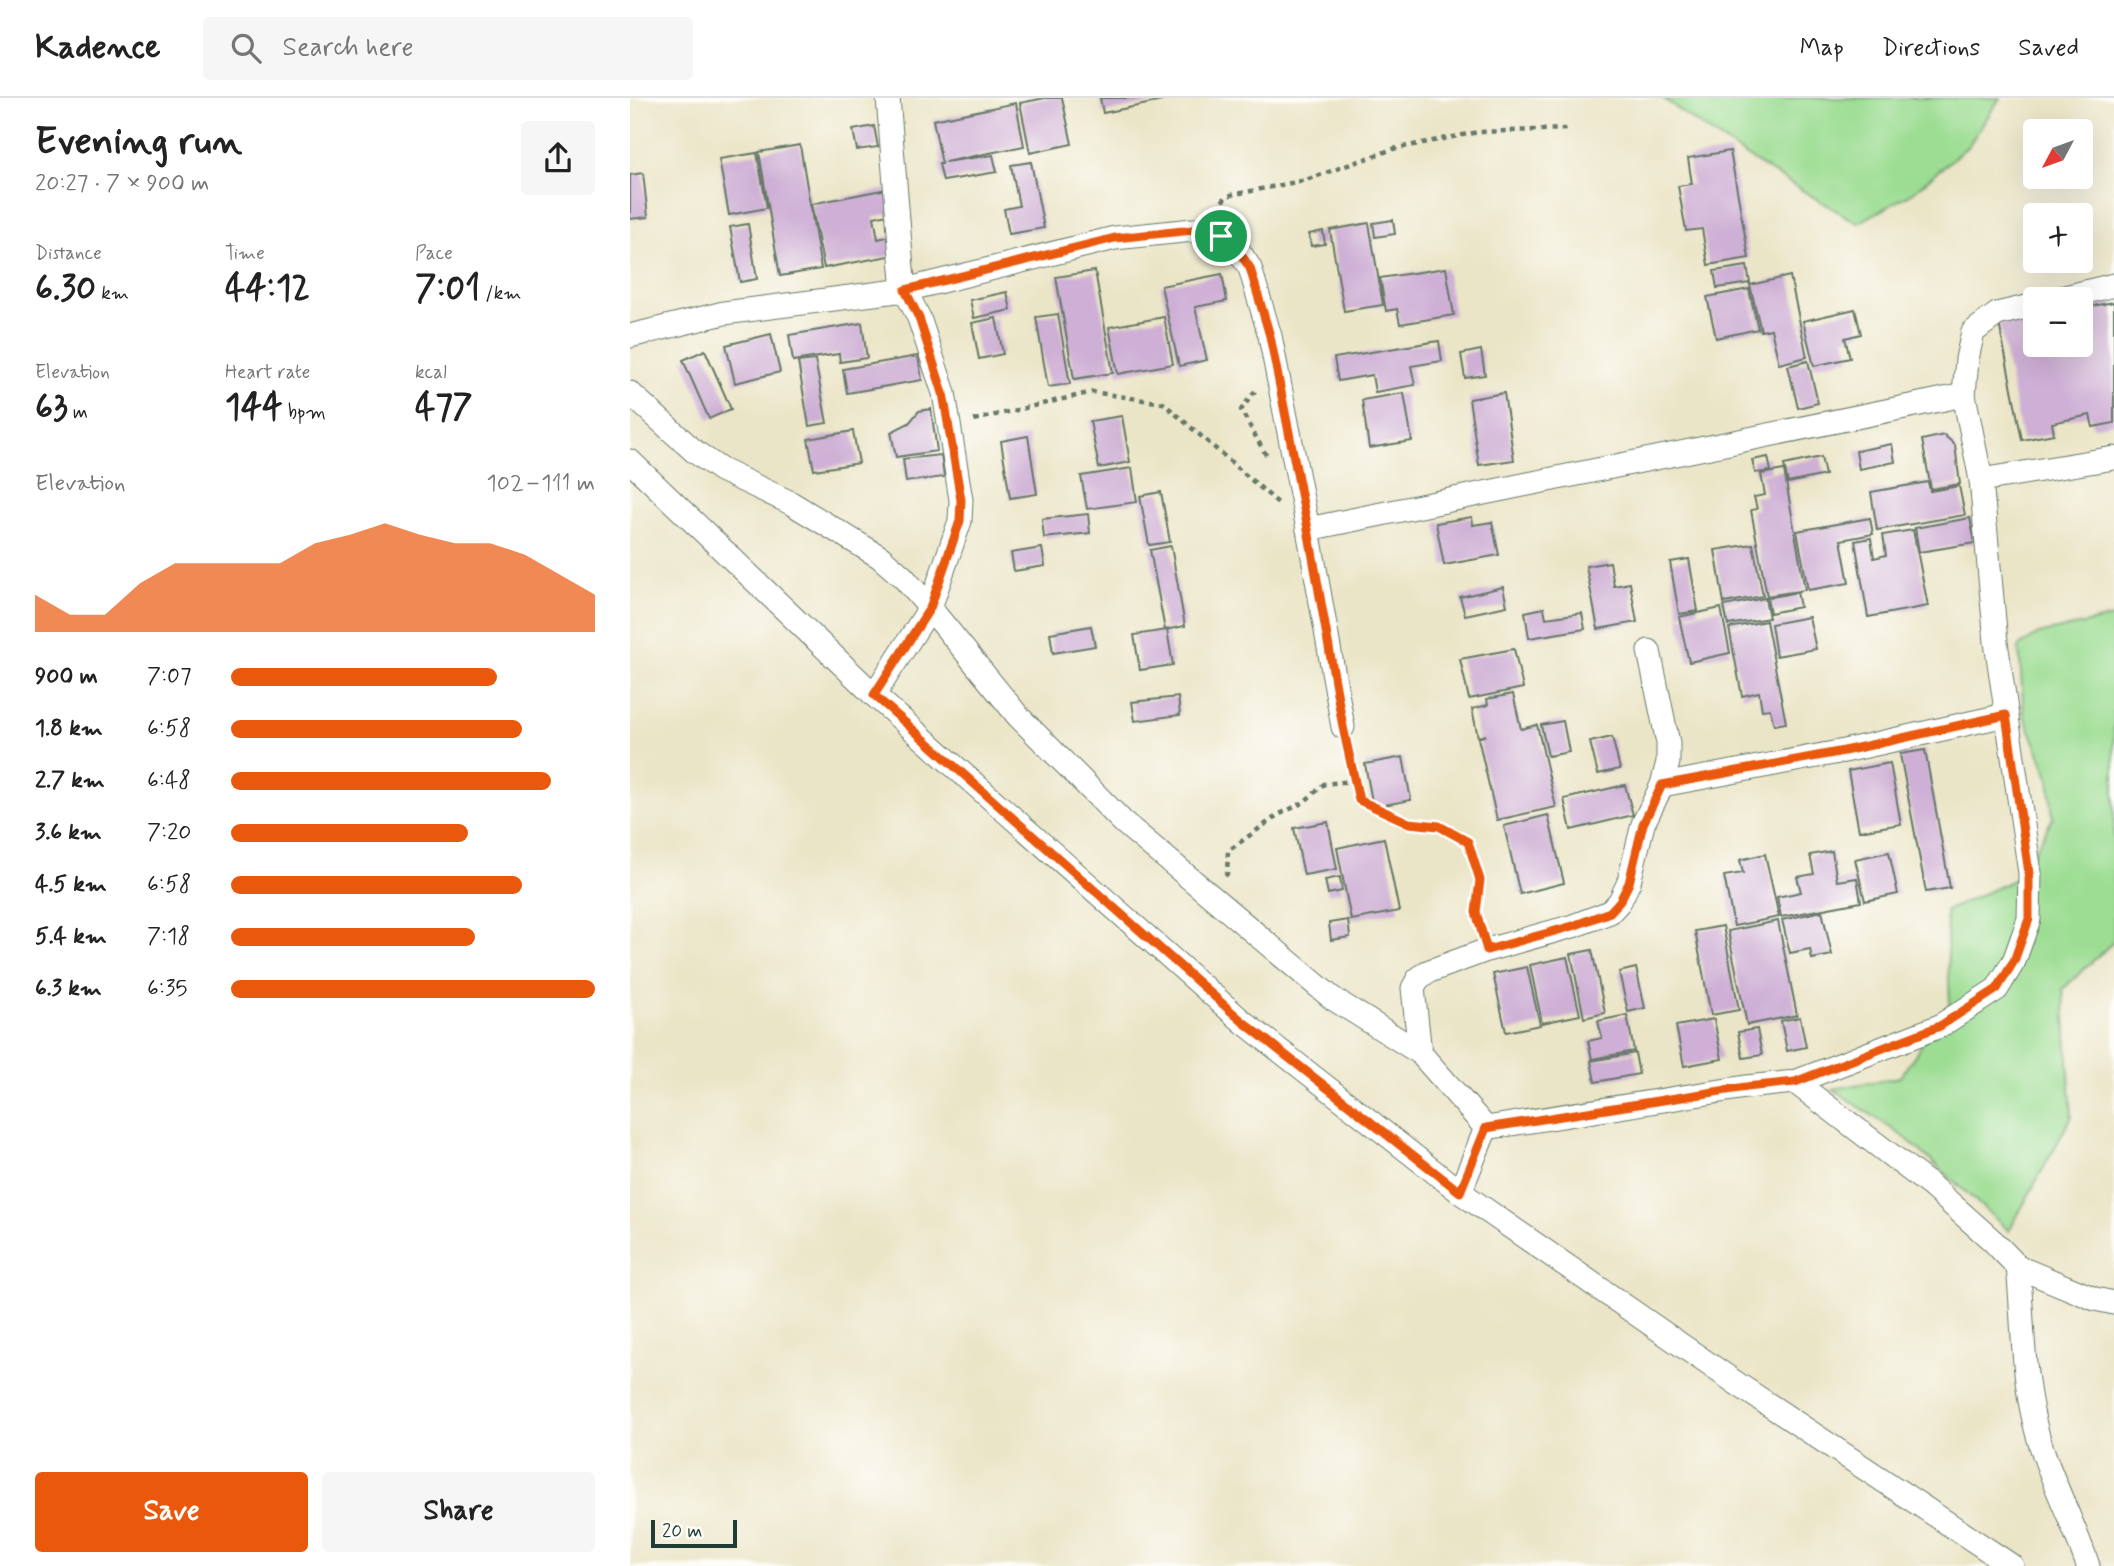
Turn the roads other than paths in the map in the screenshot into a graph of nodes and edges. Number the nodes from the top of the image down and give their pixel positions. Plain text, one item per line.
1 (888, 98) edge
2 (2114, 285) edge
3 (905, 290) junction
4 (2093, 290) edge
5 (2023, 308) edge
6 (630, 336) edge
7 (630, 393) edge
8 (1964, 395) junction
9 (2114, 458) edge
10 (630, 461) edge
11 (1981, 480) junction
12 (1308, 529) junction
13 (930, 608) junction
14 (1649, 651) dead end
15 (874, 695) junction
16 (2006, 715) junction
17 (1343, 727) road end
18 (1662, 785) junction
19 (1420, 1054) junction
20 (1795, 1082) junction
21 (1486, 1128) junction
22 (1460, 1192) junction
23 (2018, 1267) junction
24 (2114, 1303) edge
25 (2012, 1566) edge
26 (2088, 1566) edge

1 - 3 street
2 - 4 street
3 - 6 street
3 - 12 street
3 - 13 street
5 - 8 street
7 - 13 street
8 - 11 street
8 - 12 street
9 - 11 street
10 - 15 street
11 - 16 street
12 - 17 street
13 - 15 street
13 - 19 street
14 - 18 street
15 - 22 street
16 - 18 street
16 - 20 street
18 - 19 street
19 - 21 street
20 - 21 street
20 - 23 street
21 - 22 street
22 - 25 street
23 - 24 street
23 - 26 street

